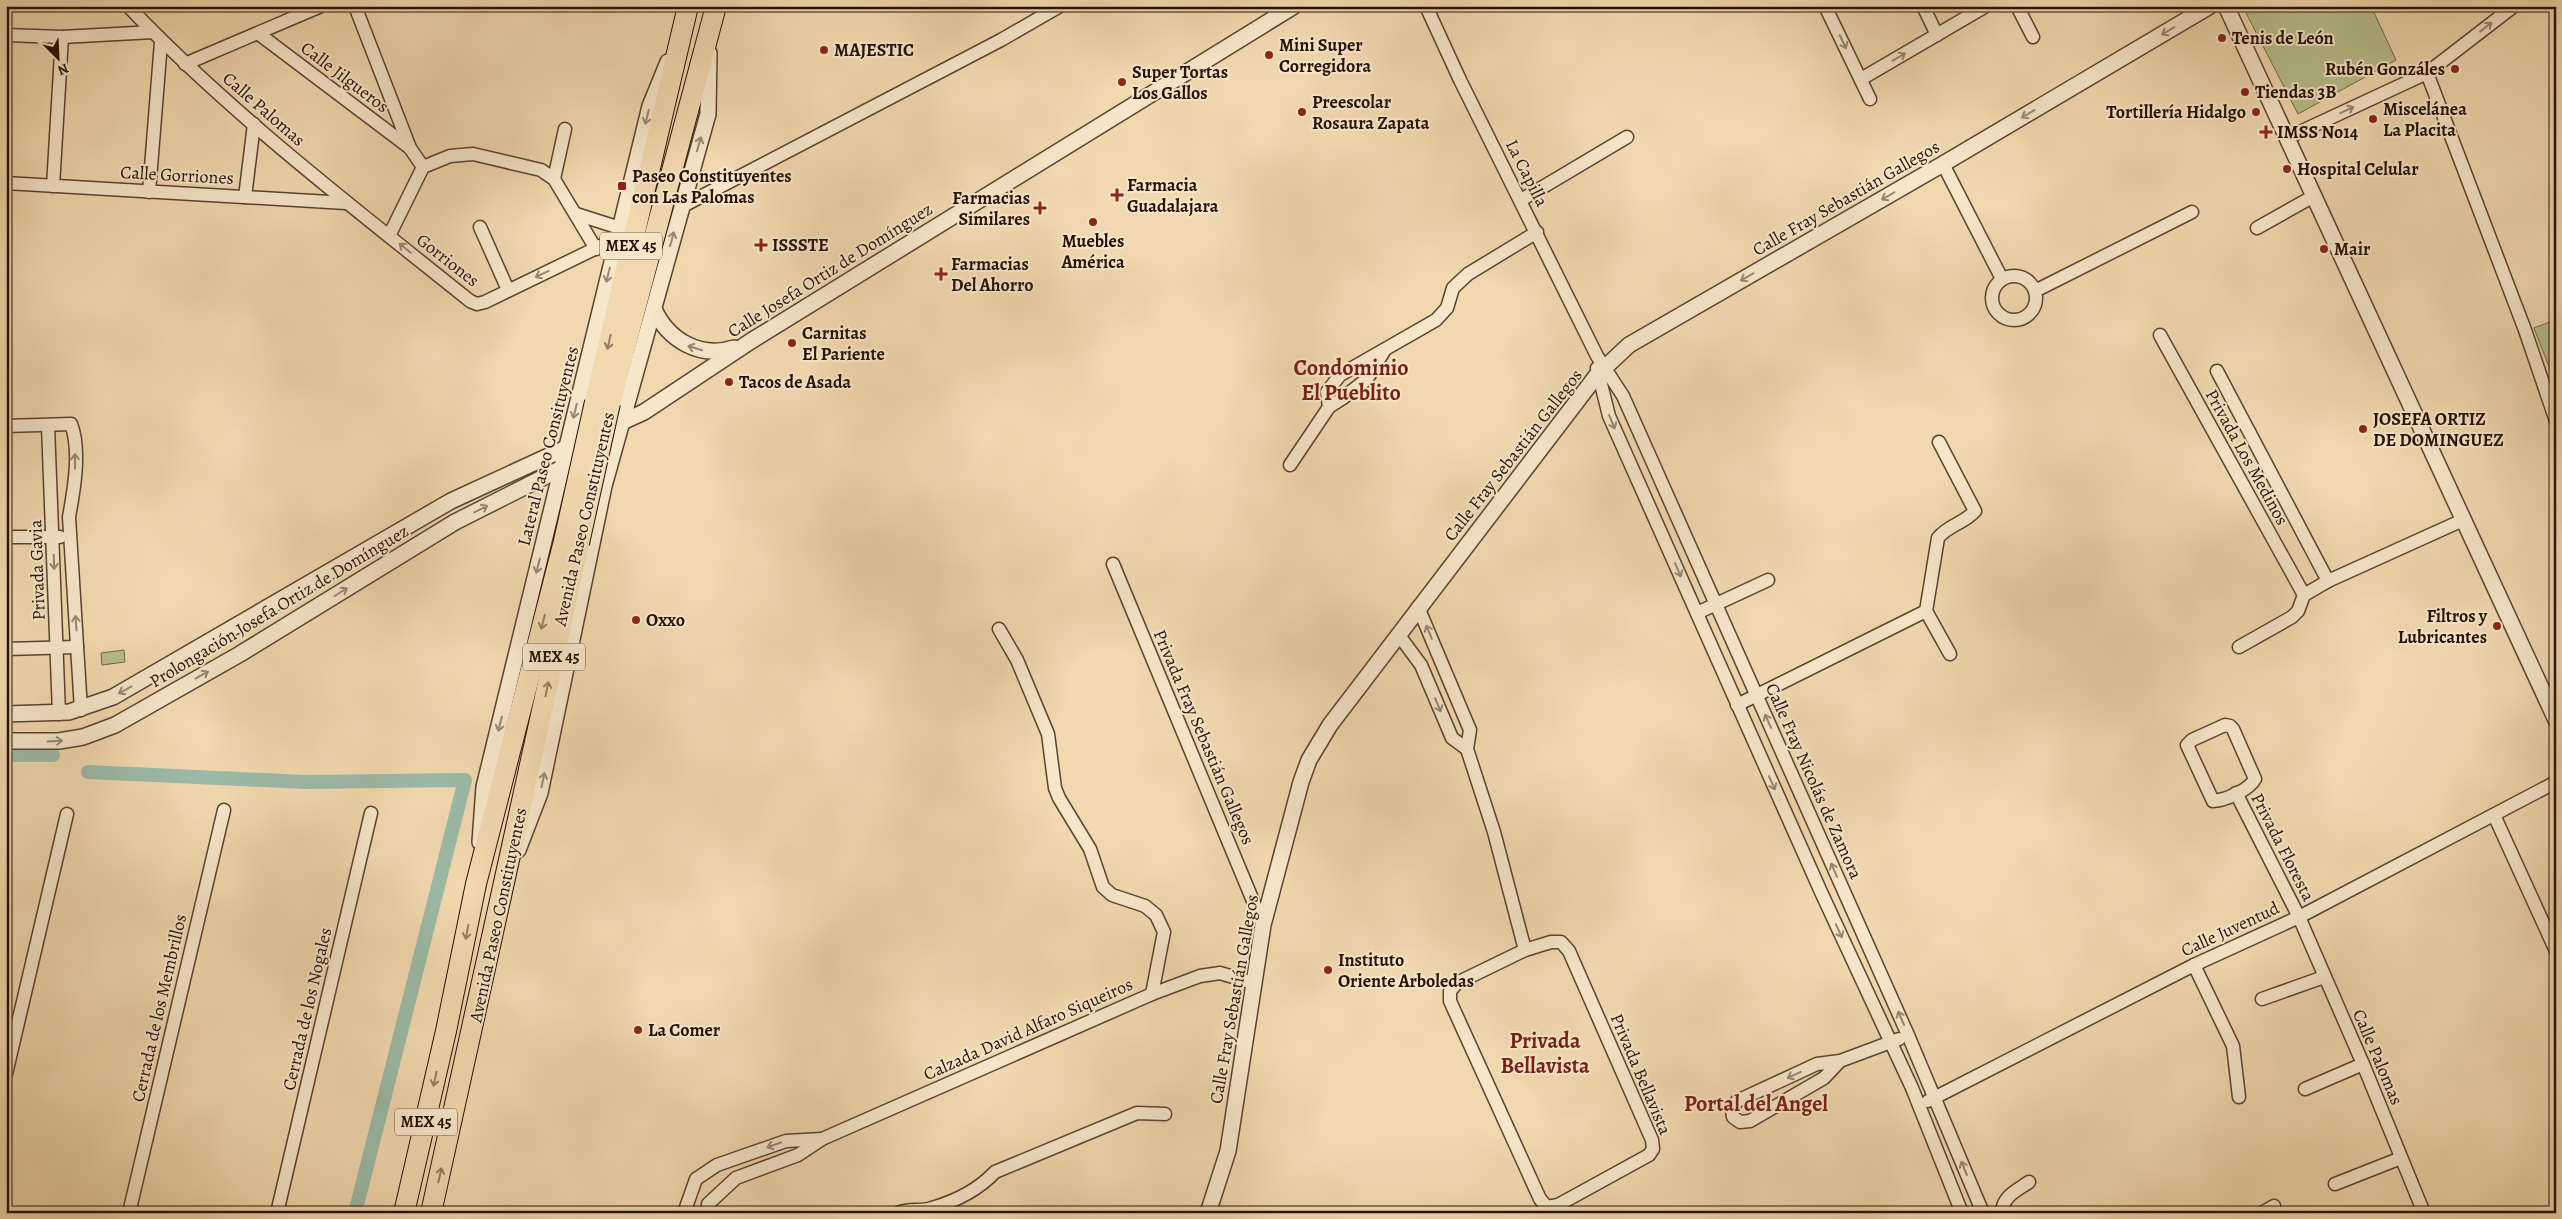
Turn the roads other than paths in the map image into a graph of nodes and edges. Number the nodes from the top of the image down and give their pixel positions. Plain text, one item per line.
1 (128, 6) edge
2 (321, 6) edge
3 (355, 6) edge
4 (716, 6) edge
5 (1060, 6) edge
6 (1294, 6) edge
7 (1426, 6) edge
8 (1825, 6) edge
9 (1923, 6) edge
10 (1986, 6) edge
11 (2017, 6) edge
12 (2210, 6) edge
13 (2226, 6) edge
14 (2514, 6) edge
15 (686, 15) edge
16 (709, 32) junction
17 (259, 34) junction
18 (6, 35) edge
19 (1937, 35) junction
20 (62, 37) junction
21 (157, 37) junction
22 (2033, 37) dead end
23 (185, 64) junction
24 (2427, 73) junction
25 (1861, 79) junction
26 (1870, 99) dead end
27 (254, 124) junction
28 (565, 129) dead end
29 (1627, 137) dead end
30 (2287, 138) junction
31 (410, 148) junction
32 (1943, 164) junction
33 (423, 167) junction
34 (554, 179) junction
35 (6, 183) edge
36 (53, 186) junction
37 (150, 192) junction
38 (2314, 196) junction
39 (245, 197) junction
40 (1521, 200) junction
41 (346, 203) junction
42 (680, 208) junction
43 (2192, 212) dead end
44 (576, 214) junction
45 (480, 227) dead end
46 (2257, 228) dead end
47 (1537, 232) junction
48 (619, 233) junction
49 (389, 236) junction
50 (596, 249) junction
51 (2002, 279) junction
52 (508, 290) junction
53 (2035, 291) junction
54 (654, 309) junction
55 (2160, 335) dead end
56 (743, 346) junction
57 (1384, 351) junction
58 (1600, 366) junction
59 (2217, 371) dead end
60 (1329, 407) junction
61 (644, 412) junction
62 (623, 421) junction
63 (2556, 421) edge
64 (6, 426) edge
65 (48, 426) junction
66 (618, 440) junction
67 (1939, 442) dead end
68 (566, 447) junction
69 (1290, 465) dead end
70 (562, 468) junction
71 (604, 486) junction
72 (555, 496) junction
73 (451, 501) junction
74 (2463, 520) junction
75 (455, 522) junction
76 (546, 531) junction
77 (594, 532) junction
78 (6, 537) edge
79 (53, 537) junction
80 (70, 537) junction
81 (1113, 564) dead end
82 (1768, 580) dead end
83 (2328, 581) junction
84 (2304, 595) junction
85 (1715, 604) junction
86 (1418, 607) junction
87 (1926, 611) junction
88 (1697, 613) junction
89 (999, 629) dead end
90 (1398, 634) junction
91 (77, 647) junction
92 (2239, 647) dead end
93 (57, 648) junction
94 (6, 649) edge
95 (1950, 654) dead end
96 (1756, 695) junction
97 (1738, 705) junction
98 (81, 710) junction
99 (6, 714) edge
100 (58, 714) junction
101 (2556, 720) edge
102 (6, 741) edge
103 (1467, 748) junction
104 (2556, 782) edge
105 (2236, 793) junction
106 (224, 810) dead end
107 (371, 813) dead end
108 (67, 814) dead end
109 (2494, 815) junction
110 (476, 884) junction
111 (503, 891) junction
112 (2299, 917) junction
113 (1263, 924) junction
114 (1526, 950) junction
115 (2556, 952) edge
116 (2194, 965) junction
117 (2324, 977) junction
118 (1253, 983) junction
119 (1152, 994) junction
120 (2262, 999) dead end
121 (1908, 1036) junction
122 (1891, 1042) junction
123 (1840, 1061) junction
124 (2363, 1064) junction
125 (6, 1074) edge
126 (2305, 1089) dead end
127 (2239, 1097) dead end
128 (1934, 1098) junction
129 (1918, 1106) junction
130 (1166, 1114) dead end
131 (822, 1139) junction
132 (2401, 1158) junction
133 (2029, 1182) dead end
134 (2336, 1184) dead end
135 (2274, 1206) dead end
136 (129, 1213) edge
137 (277, 1213) edge
138 (404, 1213) edge
139 (431, 1213) edge
140 (684, 1213) edge
141 (707, 1213) edge
142 (898, 1213) edge
143 (1208, 1213) edge
144 (1962, 1213) edge
145 (1982, 1213) edge
146 (2001, 1213) edge
147 (2262, 1213) edge
148 (2424, 1213) edge

1 - 21 street, Calle Palomas
2 - 17 street, Calle Jilgueros
3 - 31 street, Calle Jilgueros
4 - 16 highway, Avenida Paseo Constituyentes / MEX 45
5 - 42 street
6 - 56 street, Calle Josefa Ortiz de Domínguez
7 - 40 street, La Capilla
8 -> 25 street
9 - 19 street
10 - 19 street
11 - 22 street
12 -> 32 street, Calle Fray Sebastián Gallegos
13 - 30 street
24 -> 14 street
15 -> 48 street, Lateral Paseo Consituyentes
15 -> 110 highway, Avenida Paseo Constituyentes / MEX 45, bridge
42 -> 16 street
111 -> 16 highway, Avenida Paseo Constituyentes / MEX 45, bridge
17 - 23 street, Calle Jilgueros
17 - 31 street, Calle Jilgueros
18 - 20 street
25 -> 19 street
20 - 21 street
20 - 36 street
21 - 23 street, Calle Palomas
21 - 37 street
23 - 27 street, Calle Palomas
30 -> 24 street
24 - 63 street
25 - 26 street
27 - 39 street
27 - 41 street, Calle Palomas
28 - 34 street
29 - 40 street
30 - 38 street
31 - 33 street, Calle Jilgueros
32 - 51 street
32 -> 58 street, Calle Fray Sebastián Gallegos
33 - 34 street
33 - 49 street
34 - 44 street
35 - 36 street, Calle Gorriones
36 - 37 street, Calle Gorriones
37 - 39 street, Calle Gorriones
38 - 46 street
38 - 74 street
39 - 41 street, Calle Gorriones
40 - 47 street, La Capilla
41 - 49 street, Gorriones
54 -> 42 street
43 - 53 street
44 - 48 street
44 - 50 street
45 - 52 street
47 - 57 street
47 - 58 street, La Capilla
48 - 50 street, Gorriones
48 -> 68 street, Lateral Paseo Consituyentes
52 -> 49 street, Gorriones
50 -> 52 street, Gorriones
51 - 53 street
51 - 53 street
56 -> 54 street
54 - 62 street
55 - 84 street, Privada Los Medinos
56 - 61 street, Calle Josefa Ortiz de Domínguez
57 - 60 street
57 - 60 street
58 - 85 street, Calle Fray Nicolás de Zamora
58 - 86 street, Calle Fray Sebastián Gallegos
58 -> 88 street
59 - 83 street, Privada Los Medinos
60 - 69 street
61 - 62 street, Calle Josefa Ortiz de Domínguez
61 - 66 street, Calle Josefa Ortiz de Domínguez
62 - 66 street
62 - 68 street, Calle Josefa Ortiz de Domínguez
64 - 65 street
65 - 79 street, Privada Gavia
80 -> 65 street, Privada Gavia
66 - 70 street, Calle Josefa Ortiz de Domínguez
66 - 71 street
67 - 87 street
68 - 70 street, Lateral Paseo Consituyentes
68 - 73 street, Prolongación Josefa Ortiz de Domínguez
70 - 72 street, Lateral Paseo Consituyentes
75 -> 70 street, Prolongación Josefa Ortiz de Domínguez
71 - 72 street
71 - 77 street
72 - 76 street, Lateral Paseo Consituyentes
73 - 75 street
73 -> 98 street, Prolongación Josefa Ortiz de Domínguez
74 - 83 street
74 - 101 street
102 -> 75 street, Prolongación Josefa Ortiz de Domínguez
76 - 77 street
76 -> 110 street, Lateral Paseo Consituyentes
111 -> 77 street
78 - 79 street
79 - 80 street
79 -> 93 street, Privada Gavia
91 -> 80 street, Privada Gavia
81 - 113 street, Privada Fray Sebastián Gallegos
82 - 85 street
83 - 84 street
84 - 92 street
85 - 88 street
85 - 96 street, Calle Fray Nicolás de Zamora
86 - 90 street, Calle Fray Sebastián Gallegos
103 -> 86 street
87 - 95 street
87 - 96 street
88 - 97 street
89 - 119 street
90 -> 103 street
90 - 113 street, Calle Fray Sebastián Gallegos
91 - 93 street
91 - 98 street, Privada Gavia
93 - 94 street
93 - 100 street, Privada Gavia
96 - 97 street
121 -> 96 street, Calle Fray Nicolás de Zamora
97 -> 122 street
98 - 100 street, Prolongación Josefa Ortiz de Domínguez
99 - 100 street, Prolongación Josefa Ortiz de Domínguez
103 - 114 street
104 - 109 street, Calle Juventud
105 - 105 street, Privada Floresta
105 - 112 street, Privada Floresta
106 - 136 street, Cerrada de los Membrillos
107 - 137 street, Cerrada de los Nogales
108 - 125 street
109 - 112 street, Calle Juventud
109 - 115 street
110 -> 138 highway, Avenida Paseo Constituyentes / MEX 45
139 -> 111 highway, Avenida Paseo Constituyentes / MEX 45
112 - 116 street, Calle Juventud
112 - 117 street, Calle Palomas
113 - 118 street, Calle Fray Sebastián Gallegos
114 - 114 street, Privada Bellavista
116 - 127 street
116 - 128 street, Calle Juventud
117 - 120 street
117 - 124 street, Calle Palomas
118 - 119 street, Calzada David Alfaro Siqueiros
118 - 143 street, Calle Fray Sebastián Gallegos
119 - 131 street, Calzada David Alfaro Siqueiros
121 - 122 street
121 - 128 street, Calle Fray Nicolás de Zamora
122 - 123 street
122 - 129 street
123 -> 123 street
124 - 126 street
124 - 132 street, Calle Palomas
128 - 129 street, Calle Juventud
145 -> 128 street, Calle Fray Nicolás de Zamora
129 - 144 street
130 - 142 street
131 -> 140 street, Calzada David Alfaro Siqueiros
131 - 141 street, Calzada David Alfaro Siqueiros
132 - 134 street
132 - 148 street, Calle Palomas
133 - 146 street
135 - 147 street

